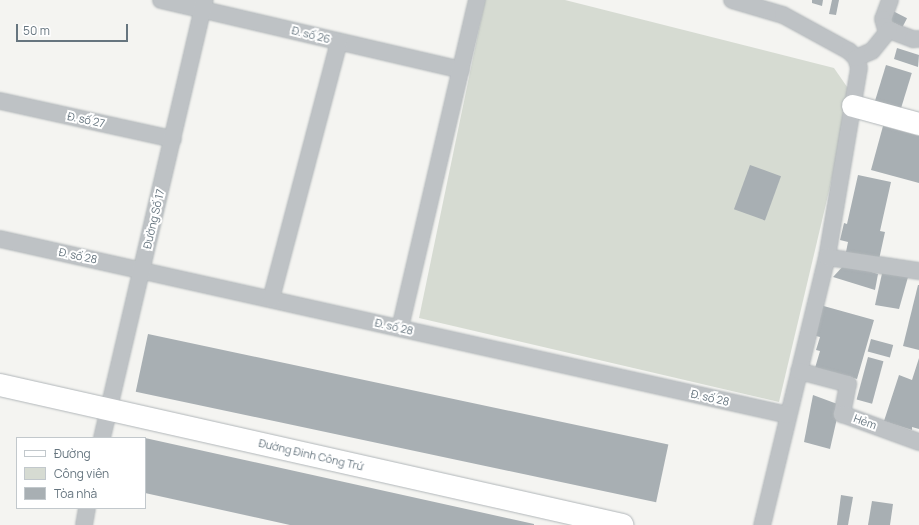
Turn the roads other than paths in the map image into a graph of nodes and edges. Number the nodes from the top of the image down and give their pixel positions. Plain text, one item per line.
1 (161, 0) edge
2 (477, 0) edge
3 (732, 0) edge
4 (890, 0) edge
5 (204, 4) edge
6 (889, 30) junction
7 (919, 39) edge
8 (339, 42) junction
9 (856, 58) junction
10 (461, 70) junction
11 (0, 101) edge
12 (853, 106) junction
13 (919, 124) edge
14 (173, 139) junction
15 (0, 238) edge
16 (827, 257) junction
17 (143, 270) junction
18 (919, 271) edge
19 (271, 299) junction
20 (400, 328) junction
21 (799, 371) junction
22 (0, 385) edge
23 (108, 408) junction
24 (788, 415) junction
25 (102, 437) edge
26 (919, 442) edge
27 (88, 509) edge
28 (593, 522) edge
29 (84, 525) edge
30 (622, 525) edge
31 (762, 525) edge

1 - 5 street, Đ. số 26
2 - 10 street
3 - 9 street
4 - 6 street
5 - 8 street, Đ. số 26
5 - 14 street, Đường Số 17
6 - 7 street
6 - 9 street
8 - 10 street, Đ. số 26
8 - 19 street
9 - 12 street
10 - 20 street
11 - 14 street, Đ. số 27
12 - 13 street
12 - 16 street
14 - 17 street, Đường Số 17
15 - 17 street, Đ. số 28
16 - 18 street
16 - 21 street
17 - 19 street, Đ. số 28
17 - 23 street, Đường Số 17
19 - 20 street, Đ. số 28
20 - 24 street, Đ. số 28
21 - 24 street
21 - 26 street, Hẻm
22 - 23 street, Đường Đinh Công Trứ
23 - 25 street, Đường Số 17
23 - 28 street, Đường Đinh Công Trứ
24 - 31 street
27 - 29 street
28 - 30 street, Đường Đinh Công Trứ

